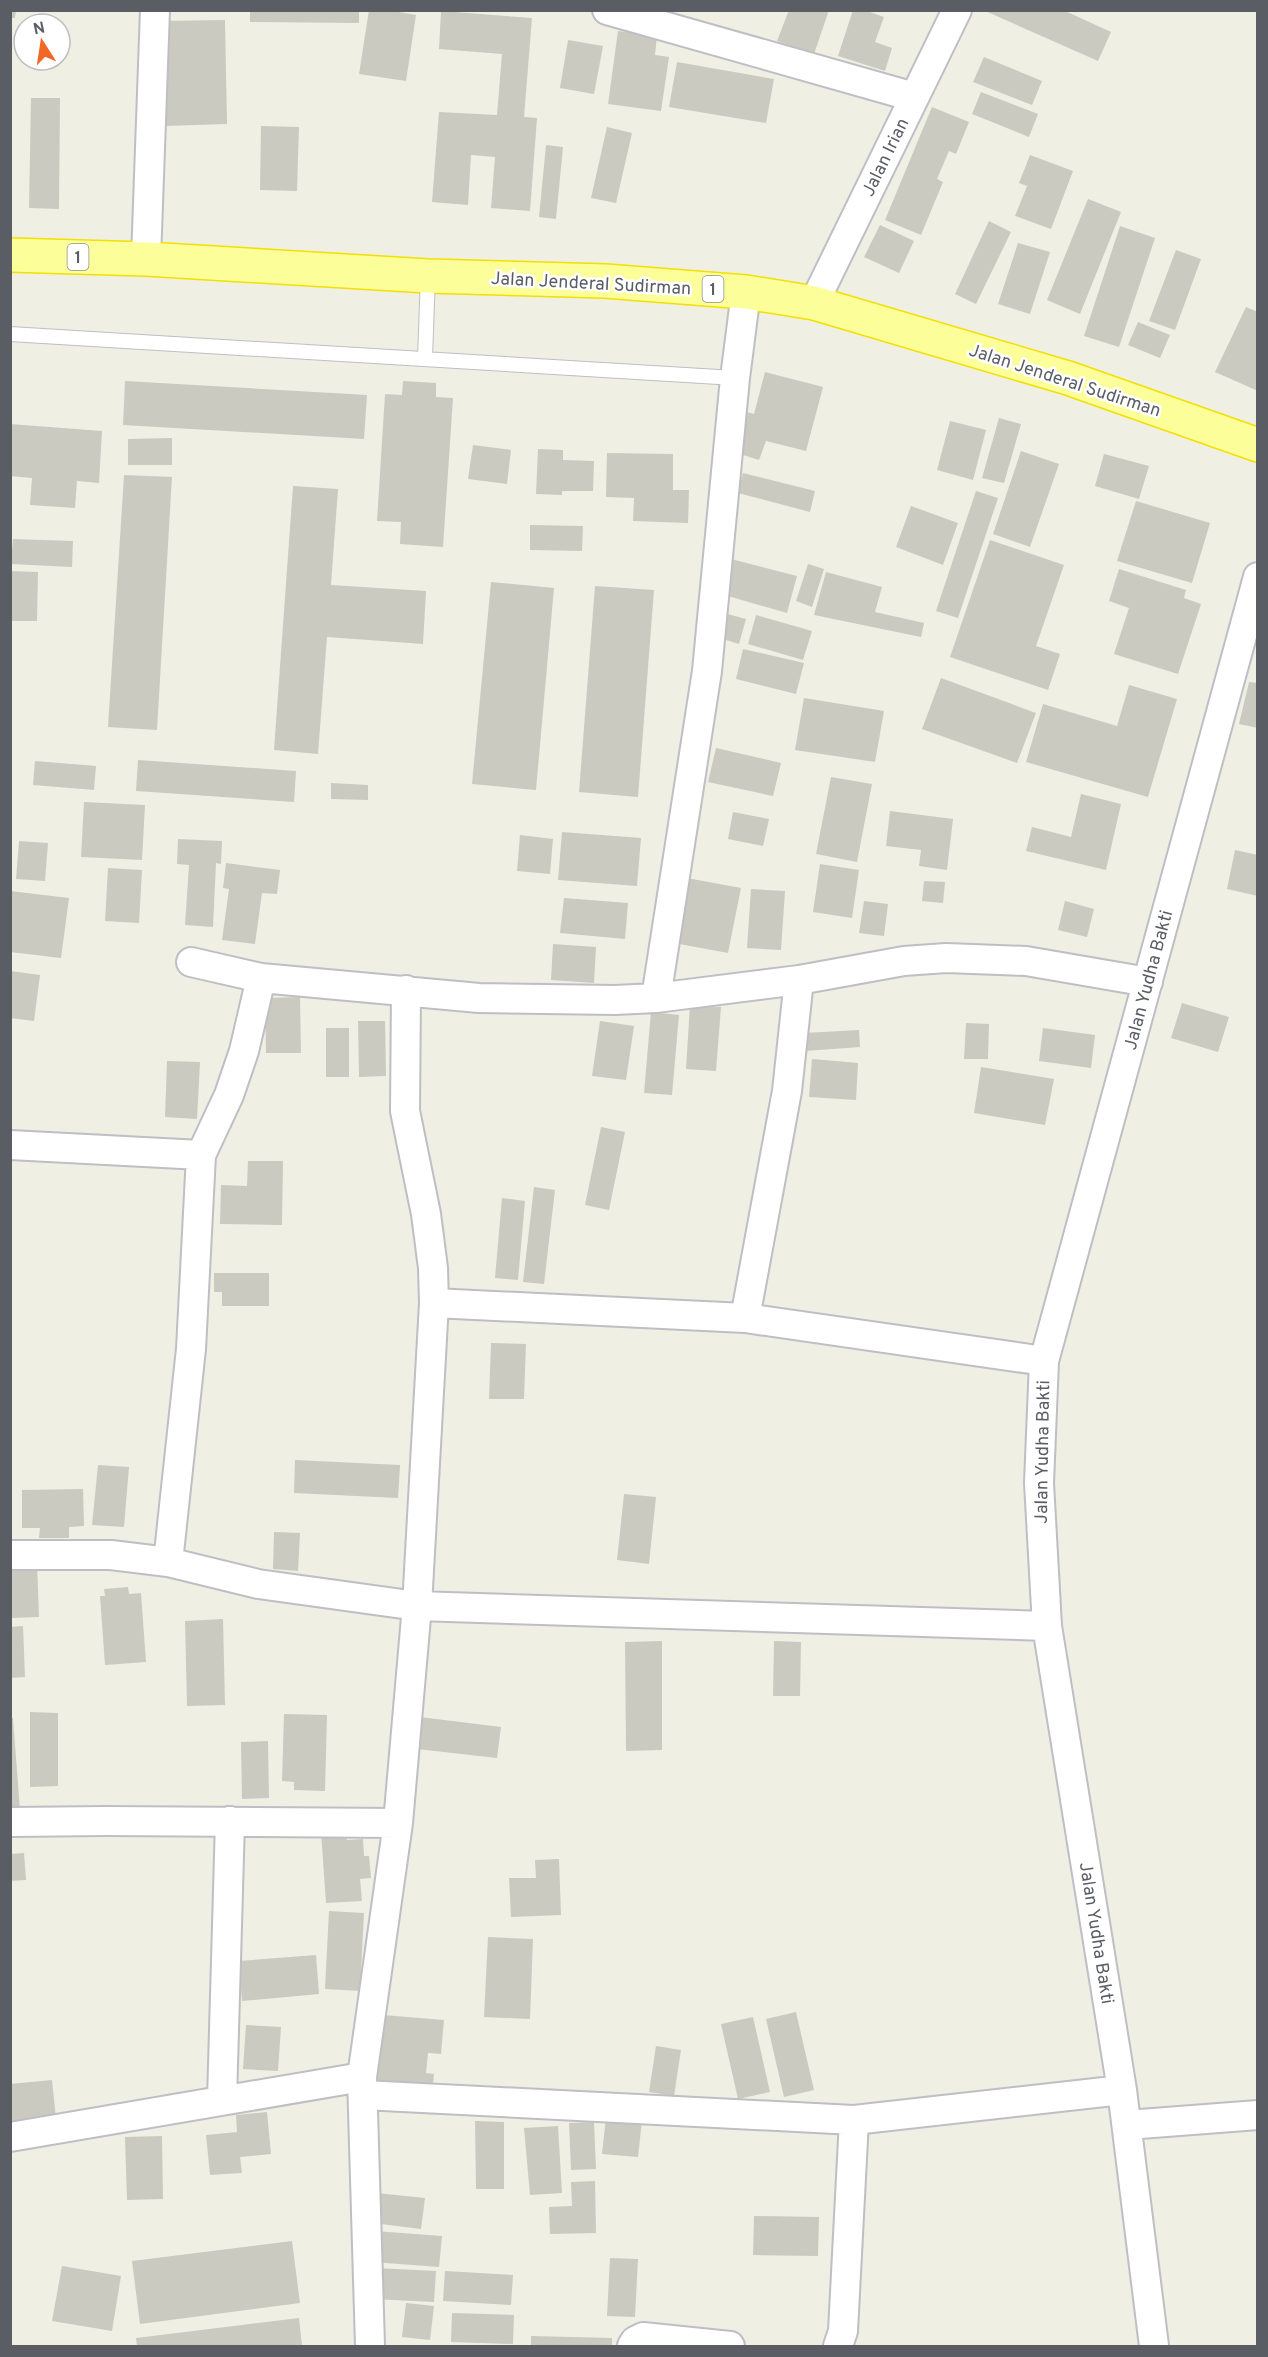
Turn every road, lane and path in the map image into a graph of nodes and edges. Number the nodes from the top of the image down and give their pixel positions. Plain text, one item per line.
1 (155, 10) edge
2 (608, 10) edge
3 (957, 10) edge
4 (914, 97) junction
5 (10, 255) edge
6 (146, 260) junction
7 (429, 276) junction
8 (746, 292) junction
9 (814, 303) junction
10 (10, 334) edge
11 (425, 357) junction
12 (735, 378) junction
13 (1257, 445) edge
14 (1257, 577) edge
15 (191, 962) dead end
16 (261, 978) junction
17 (799, 980) junction
18 (1148, 982) junction
19 (406, 990) junction
20 (656, 998) junction
21 (10, 1145) edge
22 (201, 1155) junction
23 (434, 1303) junction
24 (745, 1318) junction
25 (1044, 1361) junction
26 (10, 1555) edge
27 (168, 1562) junction
28 (417, 1606) junction
29 (1047, 1626) junction
30 (230, 1821) junction
31 (10, 1822) edge
32 (398, 1823) junction
33 (362, 2086) junction
34 (1122, 2090) junction
35 (222, 2100) junction
36 (1257, 2115) edge
37 (854, 2120) junction
38 (1127, 2125) junction
39 (10, 2137) edge
40 (370, 2346) edge
41 (632, 2346) edge
42 (730, 2346) edge
43 (838, 2346) edge
44 (1154, 2346) edge

1 - 6 street
2 - 4 street
3 - 4 street, Jalan Irian
4 - 9 street, Jalan Irian
5 - 6 highway, Jalan Jenderal Sudirman / 1
6 - 7 highway, Jalan Jenderal Sudirman / 1
7 - 8 highway, Jalan Jenderal Sudirman / 1
7 - 11 lane
8 - 9 highway, Jalan Jenderal Sudirman / 1
8 - 12 street
9 - 13 highway, Jalan Jenderal Sudirman / 1
10 - 11 lane
11 - 12 lane
12 - 20 street
14 - 18 street, Jalan Yudha Bakti
15 - 16 street
16 - 19 street
16 - 22 street
17 - 18 street
17 - 20 street
17 - 24 street
18 - 25 street, Jalan Yudha Bakti
19 - 20 street
19 - 23 street
21 - 22 street
22 - 27 street
23 - 24 street
23 - 28 street
24 - 25 street
25 - 29 street, Jalan Yudha Bakti
26 - 27 street
27 - 28 street
28 - 29 street
28 - 32 street
29 - 34 street, Jalan Yudha Bakti
30 - 31 street
30 - 32 street
30 - 35 street
32 - 33 street
33 - 35 street
33 - 37 street
33 - 40 street
34 - 37 street
34 - 38 street, Jalan Yudha Bakti
35 - 39 street
36 - 38 street
37 - 43 street
38 - 44 street, Jalan Yudha Bakti
41 - 42 street

